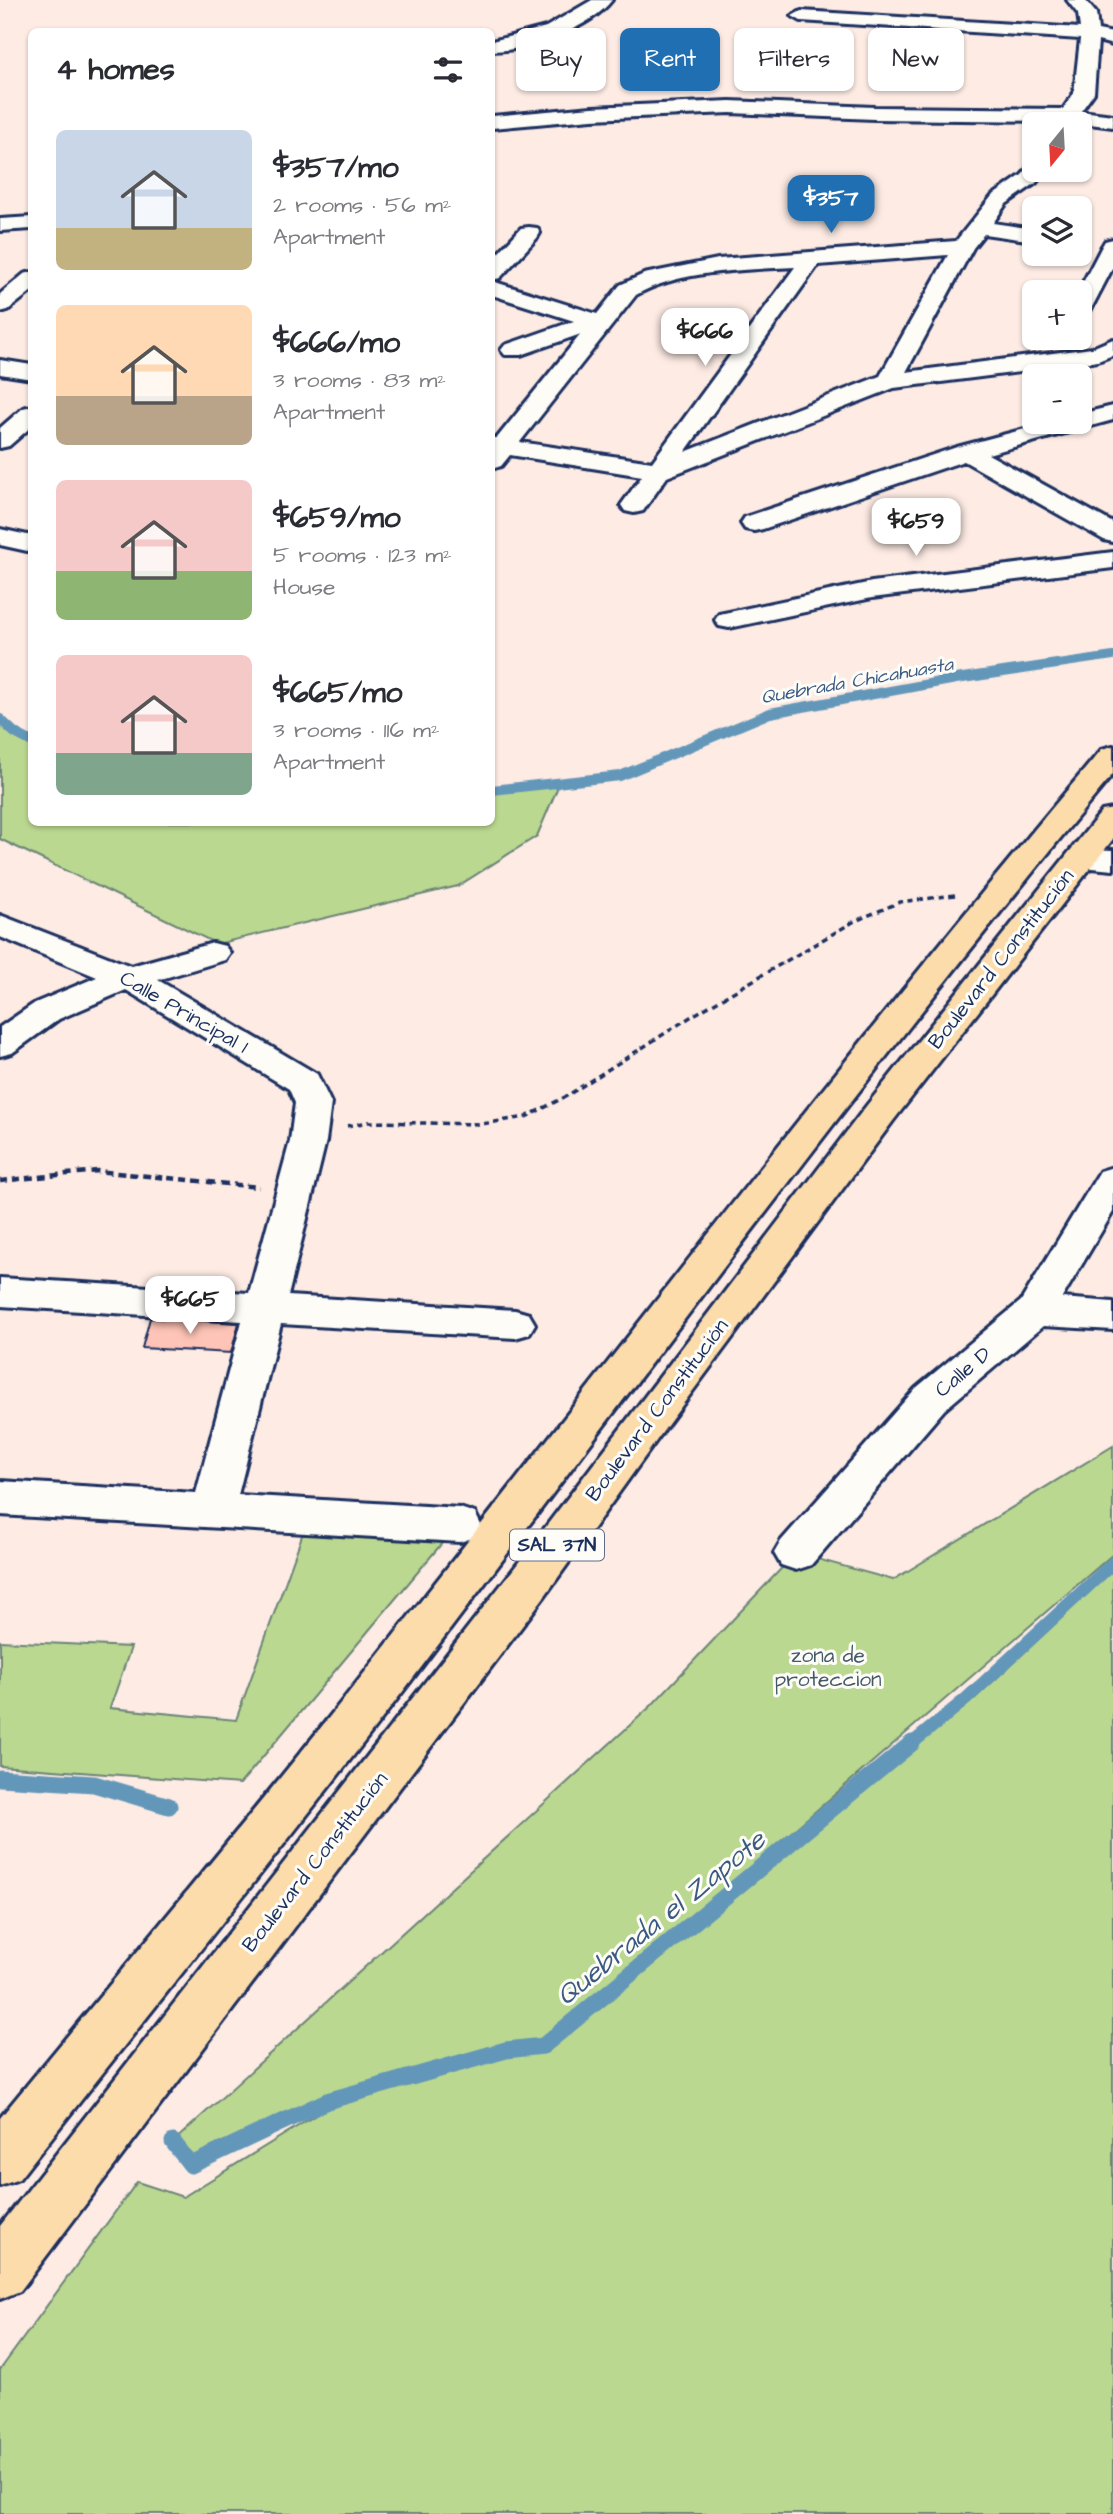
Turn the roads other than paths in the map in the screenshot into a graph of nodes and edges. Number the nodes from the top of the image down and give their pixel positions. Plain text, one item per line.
1 (603, 0) edge
2 (816, 0) edge
3 (1076, 0) edge
4 (933, 6) dead end
5 (939, 25) junction
6 (1091, 34) junction
7 (1113, 38) edge
8 (495, 46) edge
9 (1070, 112) edge
10 (1022, 118) edge
11 (1092, 120) edge
12 (1113, 121) edge
13 (495, 122) edge
14 (1024, 182) edge
15 (28, 223) edge
16 (0, 225) edge
17 (979, 227) junction
18 (528, 233) dead end
19 (1022, 233) edge
20 (1107, 246) edge
21 (963, 247) junction
22 (812, 258) junction
23 (495, 270) edge
24 (1092, 281) edge
25 (28, 282) edge
26 (495, 289) edge
27 (0, 305) edge
28 (602, 323) junction
29 (1113, 346) edge
30 (513, 350) dead end
31 (1058, 350) edge
32 (1052, 361) junction
33 (0, 367) edge
34 (28, 371) edge
35 (889, 381) junction
36 (1113, 412) edge
37 (28, 416) edge
38 (1092, 418) edge
39 (1034, 434) edge
40 (0, 441) edge
41 (496, 451) edge
42 (966, 452) junction
43 (659, 471) junction
44 (634, 505) dead end
45 (754, 523) dead end
46 (1113, 534) edge
47 (0, 537) edge
48 (28, 543) edge
49 (1113, 560) edge
50 (729, 620) dead end
51 (1113, 755) edge
52 (1113, 818) edge
53 (1097, 859) edge
54 (0, 925) edge
55 (213, 953) dead end
56 (130, 978) junction
57 (0, 1045) edge
58 (1113, 1180) edge
59 (0, 1292) edge
60 (267, 1309) junction
61 (1035, 1311) junction
62 (1113, 1316) edge
63 (515, 1324) dead end
64 (0, 1498) edge
65 (213, 1509) junction
66 (460, 1525) dead end
67 (796, 1553) dead end
68 (0, 2160) edge
69 (0, 2271) edge

1 - 8 street
2 - 5 street
3 - 6 street
4 - 5 street
5 - 6 street
6 - 7 street
6 - 9 street
10 - 13 street
11 - 12 street
14 - 17 street
15 - 16 street
17 - 19 street
17 - 21 street
18 - 23 street
20 - 24 street
21 - 22 street
21 - 35 street
22 - 28 street
22 - 43 street
25 - 27 street
26 - 28 street
28 - 30 street
28 - 41 street
29 - 32 street
31 - 32 street
32 - 35 street
33 - 34 street
35 - 43 street
36 - 38 street
37 - 40 street
39 - 42 street
41 - 43 street
42 - 45 street
42 - 46 street
43 - 44 street
47 - 48 street
49 - 50 street
51 - 68 highway, Boulevard Constitución / SAL 37N
52 - 53 highway, Boulevard Constitución / SAL 37N
53 - 69 highway, Boulevard Constitución / SAL 37N
54 - 56 street, Calle Principal 1
55 - 56 street
56 - 57 street
56 - 60 street, Calle Principal 1
58 - 61 street, Calle D
59 - 60 street
60 - 63 street
60 - 65 street
61 - 62 street
61 - 67 street, Calle D
64 - 65 street
65 - 66 street

